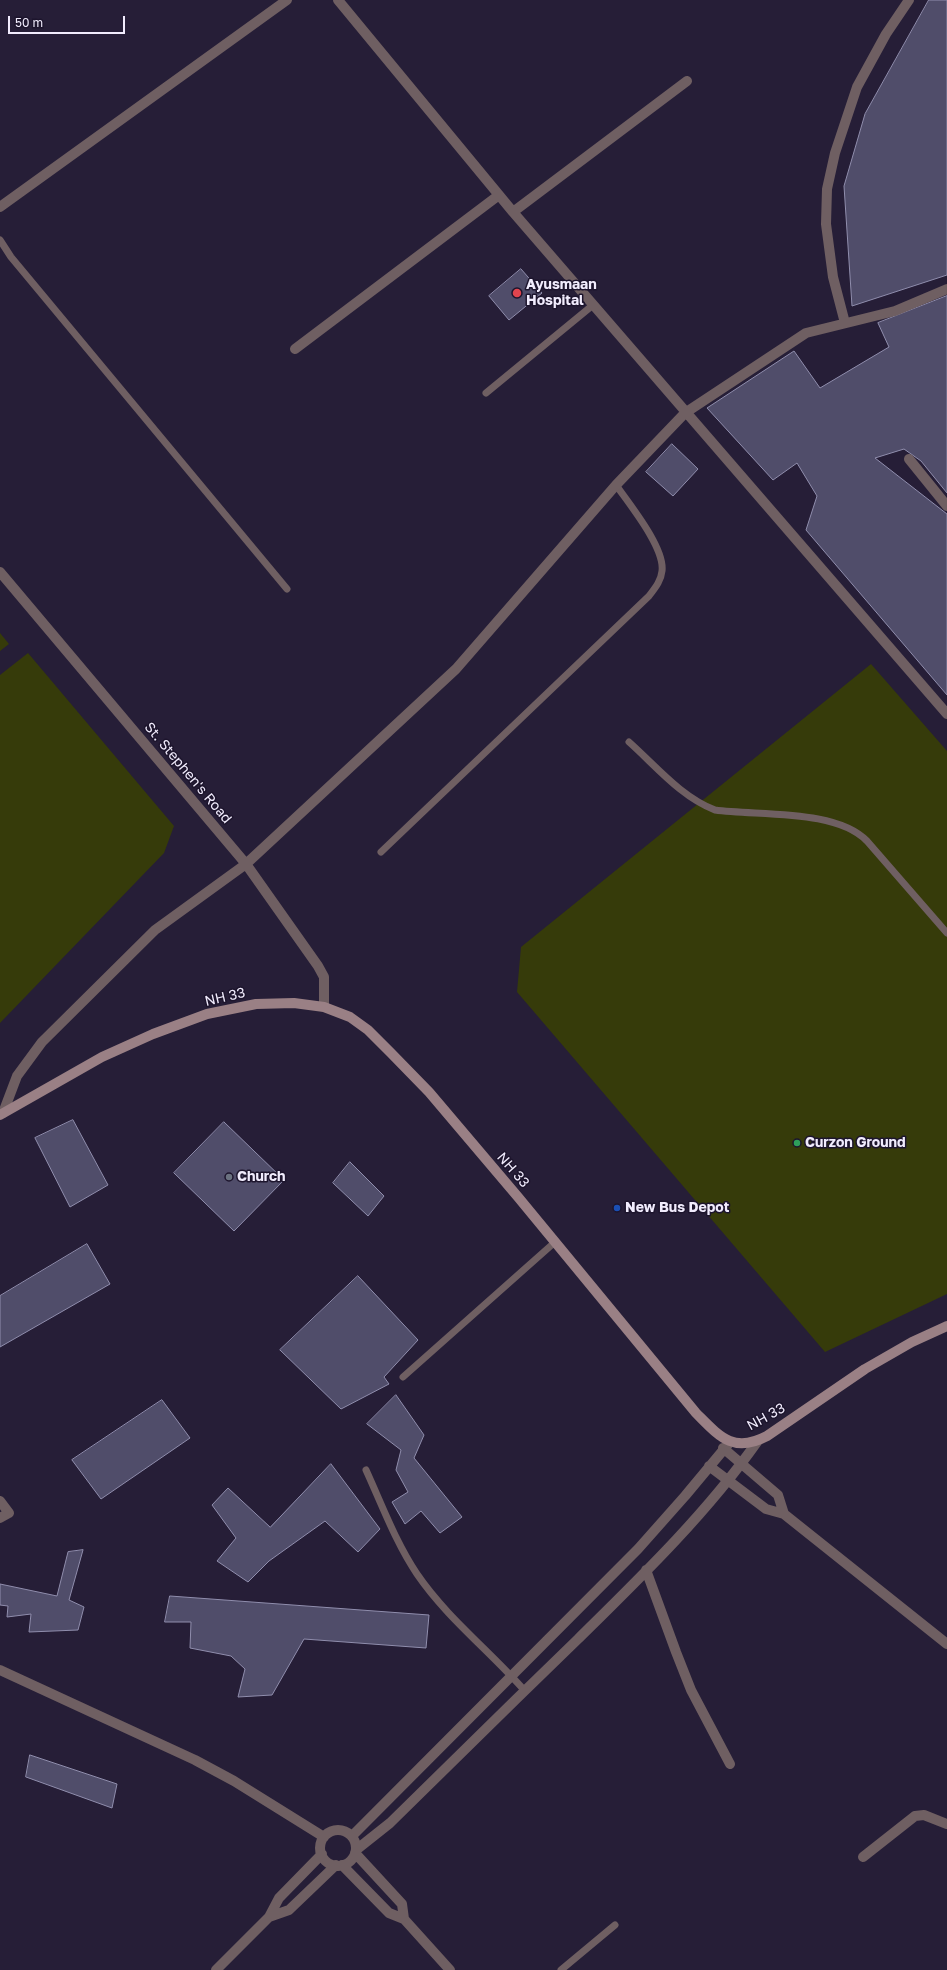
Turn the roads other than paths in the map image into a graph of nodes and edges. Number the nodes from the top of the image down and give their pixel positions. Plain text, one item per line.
1 (287, 0) edge
2 (338, 0) edge
3 (909, 0) edge
4 (687, 82) dead end
5 (499, 195) junction
6 (0, 207) edge
7 (513, 212) junction
8 (0, 240) edge
9 (947, 289) edge
10 (593, 305) junction
11 (845, 323) junction
12 (295, 349) dead end
13 (486, 393) dead end
14 (685, 413) junction
15 (909, 459) dead end
16 (616, 485) junction
17 (947, 506) edge
18 (0, 572) edge
19 (287, 589) dead end
20 (947, 714) edge
21 (629, 742) dead end
22 (381, 852) dead end
23 (246, 864) junction
24 (947, 934) edge
25 (324, 1007) junction
26 (2, 1114) edge
27 (555, 1242) junction
28 (947, 1326) edge
29 (404, 1378) dead end
30 (756, 1442) junction
31 (726, 1445) junction
32 (741, 1464) junction
33 (709, 1466) junction
34 (366, 1470) dead end
35 (728, 1480) junction
36 (0, 1501) edge
37 (784, 1514) junction
38 (0, 1518) edge
39 (646, 1570) junction
40 (947, 1644) edge
41 (0, 1670) edge
42 (512, 1677) junction
43 (525, 1691) junction
44 (730, 1764) dead end
45 (947, 1824) edge
46 (352, 1836) junction
47 (324, 1837) junction
48 (356, 1851) junction
49 (322, 1854) junction
50 (863, 1857) dead end
51 (339, 1865) junction
52 (269, 1917) junction
53 (404, 1919) junction
54 (615, 1925) dead end
55 (216, 1970) edge
56 (450, 1970) edge
57 (561, 1970) edge

1 - 6 street
2 - 5 street
3 - 11 street
4 - 7 street
5 - 7 street
5 - 12 street
7 - 10 street
8 - 19 lane
9 - 11 street
10 - 13 lane
10 - 14 street
11 - 14 street
14 - 16 street
14 - 20 street
15 - 17 street
16 - 22 lane
16 - 23 street
18 - 23 street, St. Stephen's Road
21 - 24 lane
23 - 25 street, St. Stephen's Road
23 - 26 street
25 - 26 main road, NH 33
25 - 27 main road, NH 33
27 - 29 lane
27 - 31 main road, NH 33
28 - 30 main road, NH 33
30 - 31 main road, NH 33
30 - 32 street
31 - 32 street
31 - 33 street
32 - 35 street
32 - 37 street
33 - 35 street
33 - 42 street
34 - 42 lane
35 - 37 street
35 - 39 street
36 - 38 street
37 - 40 street
39 - 43 street
39 - 44 street
41 - 47 street
42 - 43 lane
42 - 46 street
43 - 48 street
45 - 50 street
46 - 47 street
46 - 48 street
47 - 49 street
48 - 51 street
48 - 53 street
49 - 51 street
49 - 52 street
51 - 52 street
51 - 53 street
52 - 55 street
53 - 56 street
54 - 57 lane

